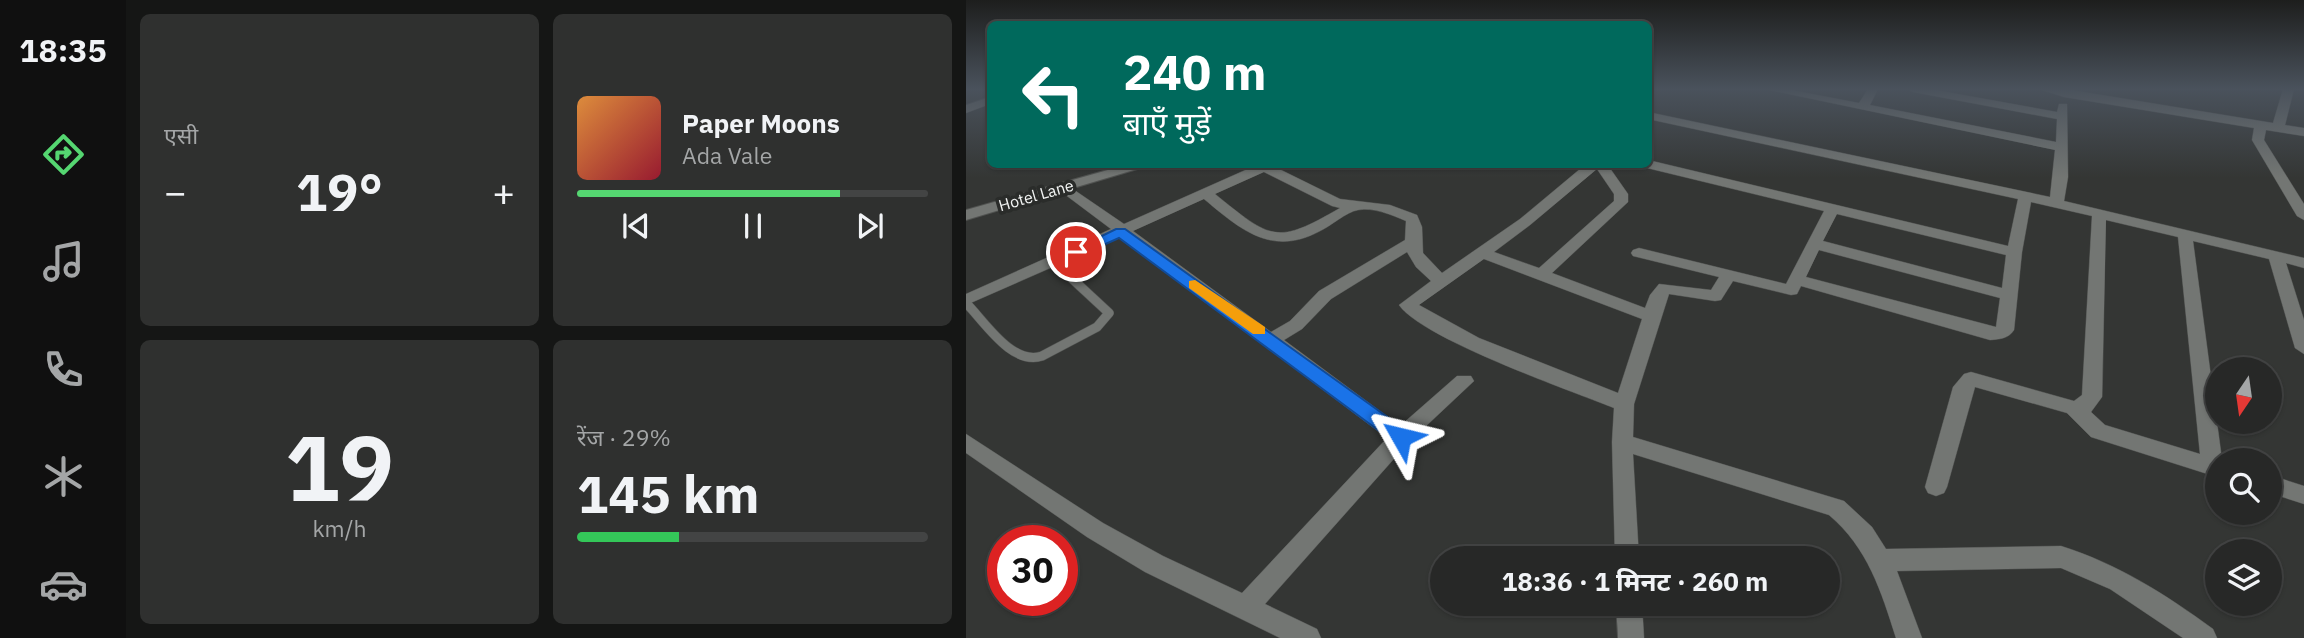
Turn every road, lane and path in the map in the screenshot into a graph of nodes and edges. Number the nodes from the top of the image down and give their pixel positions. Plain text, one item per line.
1 (1665, 119) edge
2 (1920, 119) edge
3 (2061, 119) edge
4 (2219, 119) edge
5 (2281, 119) edge
6 (2260, 126) junction
7 (2278, 128) junction
8 (2304, 132) edge
9 (2061, 148) junction
10 (1652, 165) edge
11 (1135, 168) edge
12 (1264, 168) edge
13 (1271, 168) edge
14 (1590, 168) edge
15 (1603, 168) edge
16 (1067, 190) junction
17 (1206, 194) junction
18 (2025, 198) junction
19 (2056, 203) junction
20 (1352, 207) junction
21 (1833, 207) junction
22 (2099, 214) junction
23 (966, 215) edge
24 (2304, 216) edge
25 (1121, 232) junction
26 (2185, 235) junction
27 (1413, 242) junction
28 (1815, 244) junction
29 (2014, 252) junction
30 (1483, 253) junction
31 (1639, 253) dead end
32 (2276, 257) junction
33 (1054, 262) junction
34 (2304, 263) edge
35 (1542, 274) junction
36 (1729, 275) junction
37 (1798, 280) junction
38 (1442, 281) junction
39 (2010, 295) junction
40 (966, 302) edge
41 (1651, 316) junction
42 (1271, 340) junction
43 (2304, 348) edge
44 (1464, 381) dead end
45 (1624, 404) junction
46 (2074, 408) junction
47 (1401, 437) junction
48 (966, 442) edge
49 (1622, 442) junction
50 (2212, 448) edge
51 (2205, 465) edge
52 (1936, 487) dead end
53 (2282, 488) edge
54 (2304, 495) edge
55 (1626, 546) edge
56 (1882, 560) junction
57 (1246, 607) junction
58 (1629, 616) edge
59 (1299, 636) edge
60 (1630, 638) edge
61 (1909, 638) edge
62 (2204, 638) edge

1 - 18 street
2 - 9 street
3 - 9 street
4 - 6 street
5 - 7 street
6 - 7 street
6 - 24 street
7 - 8 street
9 - 19 street
10 - 21 street
11 - 16 street, Hotel Lane
12 - 17 street
13 - 20 street
14 - 30 street
15 - 35 street
16 - 23 street, Hotel Lane
16 - 25 street
17 - 20 street
17 - 25 street
18 - 19 street
18 - 29 street
19 - 22 street
20 - 27 street
21 - 28 street
21 - 29 street
22 - 26 street
22 - 46 street
25 - 33 street
25 - 42 street
26 - 32 street
26 - 50 street
27 - 38 street
27 - 42 street
28 - 37 street
28 - 39 street
29 - 39 street
30 - 35 street
30 - 38 street
31 - 36 street
32 - 34 street
32 - 43 street
33 - 40 street
33 - 40 lane
35 - 41 street
36 - 37 street
36 - 41 street
37 - 39 street
38 - 45 street
41 - 45 street
42 - 47 street
44 - 47 street
45 - 49 street
46 - 51 street
46 - 52 street
47 - 57 street
48 - 57 street
49 - 55 street
49 - 56 street
53 - 54 street
56 - 61 street
56 - 62 street
57 - 59 street
58 - 60 street

